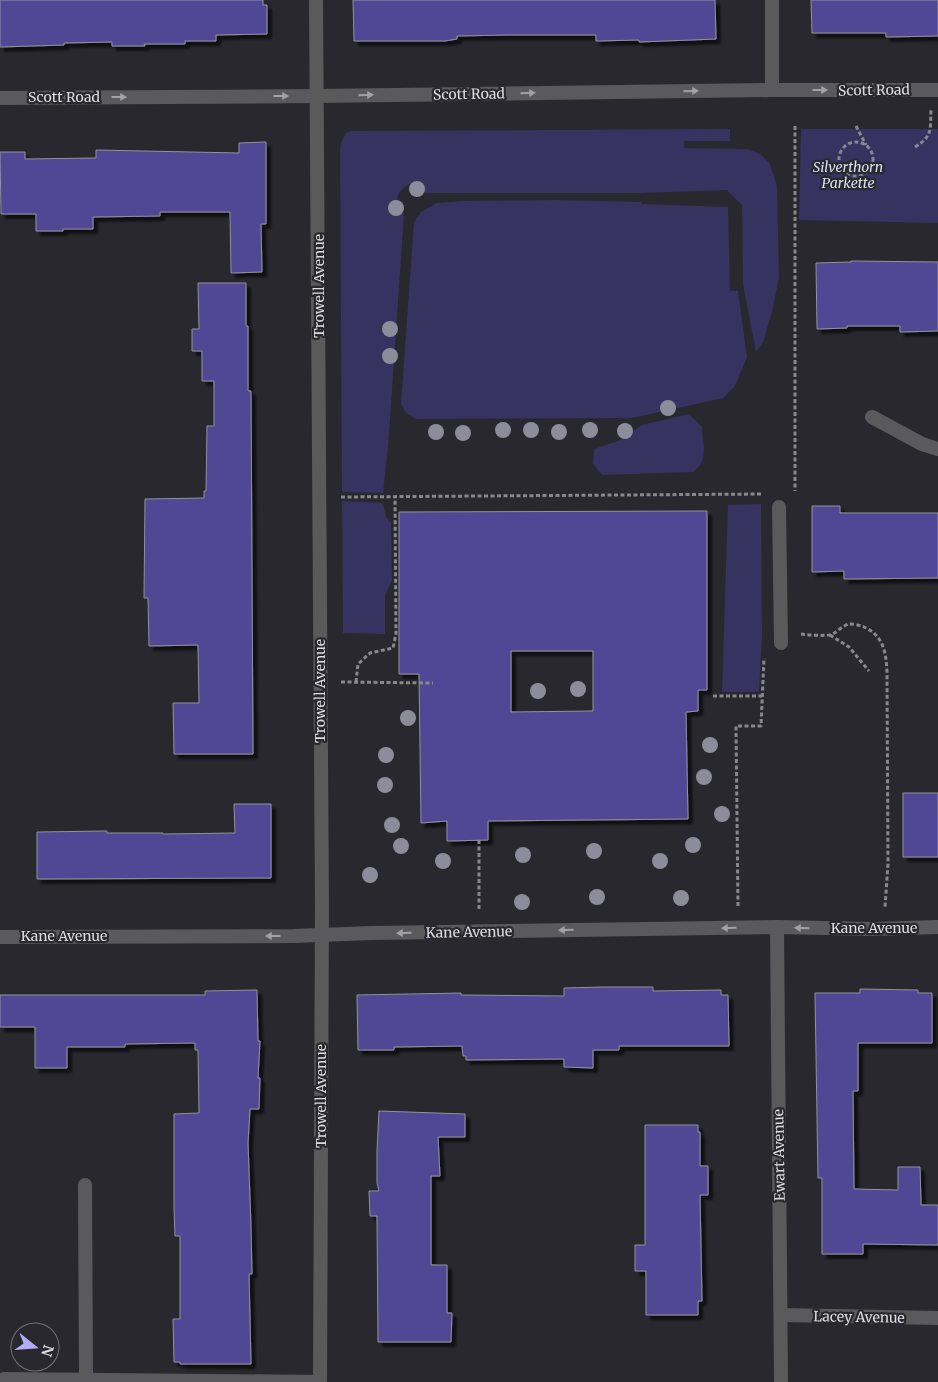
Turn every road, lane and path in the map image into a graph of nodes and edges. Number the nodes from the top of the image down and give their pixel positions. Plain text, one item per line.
1 (316, 0) edge
2 (772, 0) edge
3 (772, 90) junction
4 (935, 90) edge
5 (317, 96) junction
6 (0, 98) edge
7 (795, 126) dead end
8 (856, 126) dead end
9 (866, 146) junction
10 (915, 147) dead end
11 (872, 417) dead end
12 (938, 449) edge
13 (758, 494) dead end
14 (795, 494) dead end
15 (339, 497) dead end
16 (395, 497) junction
17 (779, 507) dead end
18 (793, 634) dead end
19 (830, 635) junction
20 (781, 642) dead end
21 (764, 656) dead end
22 (869, 671) dead end
23 (340, 682) dead end
24 (356, 682) junction
25 (433, 683) dead end
26 (713, 696) dead end
27 (762, 696) junction
28 (479, 840) dead end
29 (885, 910) dead end
30 (738, 912) dead end
31 (480, 914) dead end
32 (777, 927) junction
33 (938, 927) edge
34 (0, 936) edge
35 (322, 936) junction
36 (85, 1184) dead end
37 (781, 1315) junction
38 (938, 1318) edge
39 (4, 1379) dead end
40 (86, 1380) junction
41 (320, 1382) edge
42 (781, 1382) edge

1 - 5 street, Trowell Avenue
2 - 3 street
3 -> 4 street, Scott Road
5 -> 3 street, Scott Road
4 - 10 path
6 -> 5 street, Scott Road
5 - 35 street, Trowell Avenue
7 - 14 path
8 - 9 path
9 - 9 path
11 - 12 street
13 - 16 path
15 - 16 path
16 - 24 path
17 - 20 street
18 - 19 path
19 - 22 path
19 - 29 path
21 - 27 path
23 - 24 path
24 - 25 path
26 - 27 path
27 - 30 path
28 - 31 path
33 -> 32 street, Kane Avenue
32 -> 35 street, Kane Avenue
32 - 37 street, Ewart Avenue
35 -> 34 street, Kane Avenue
35 - 41 street, Trowell Avenue
36 - 40 street
37 - 38 street, Lacey Avenue
37 - 42 street, Ewart Avenue
39 - 40 street
40 - 41 street

